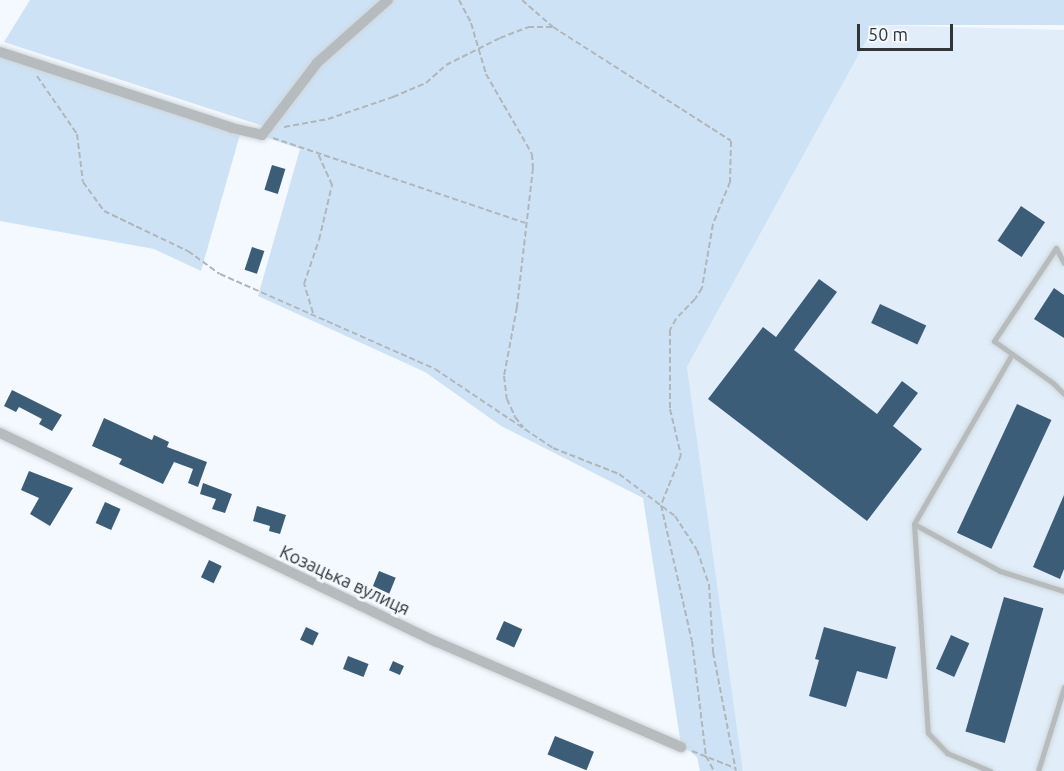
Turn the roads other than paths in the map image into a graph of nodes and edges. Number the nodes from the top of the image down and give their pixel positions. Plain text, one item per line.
1 (388, 0) edge
2 (0, 52) edge
3 (1064, 263) edge
4 (1012, 354) junction
5 (1064, 394) edge
6 (0, 433) edge
7 (914, 524) junction
8 (1064, 591) edge
9 (1064, 687) edge
10 (681, 747) road end
11 (990, 771) edge
12 (1038, 771) edge

1 - 2 street
3 - 4 lane
4 - 5 lane
4 - 7 lane
6 - 10 street, Козацька вулиця
7 - 8 lane
7 - 11 lane
9 - 12 lane

